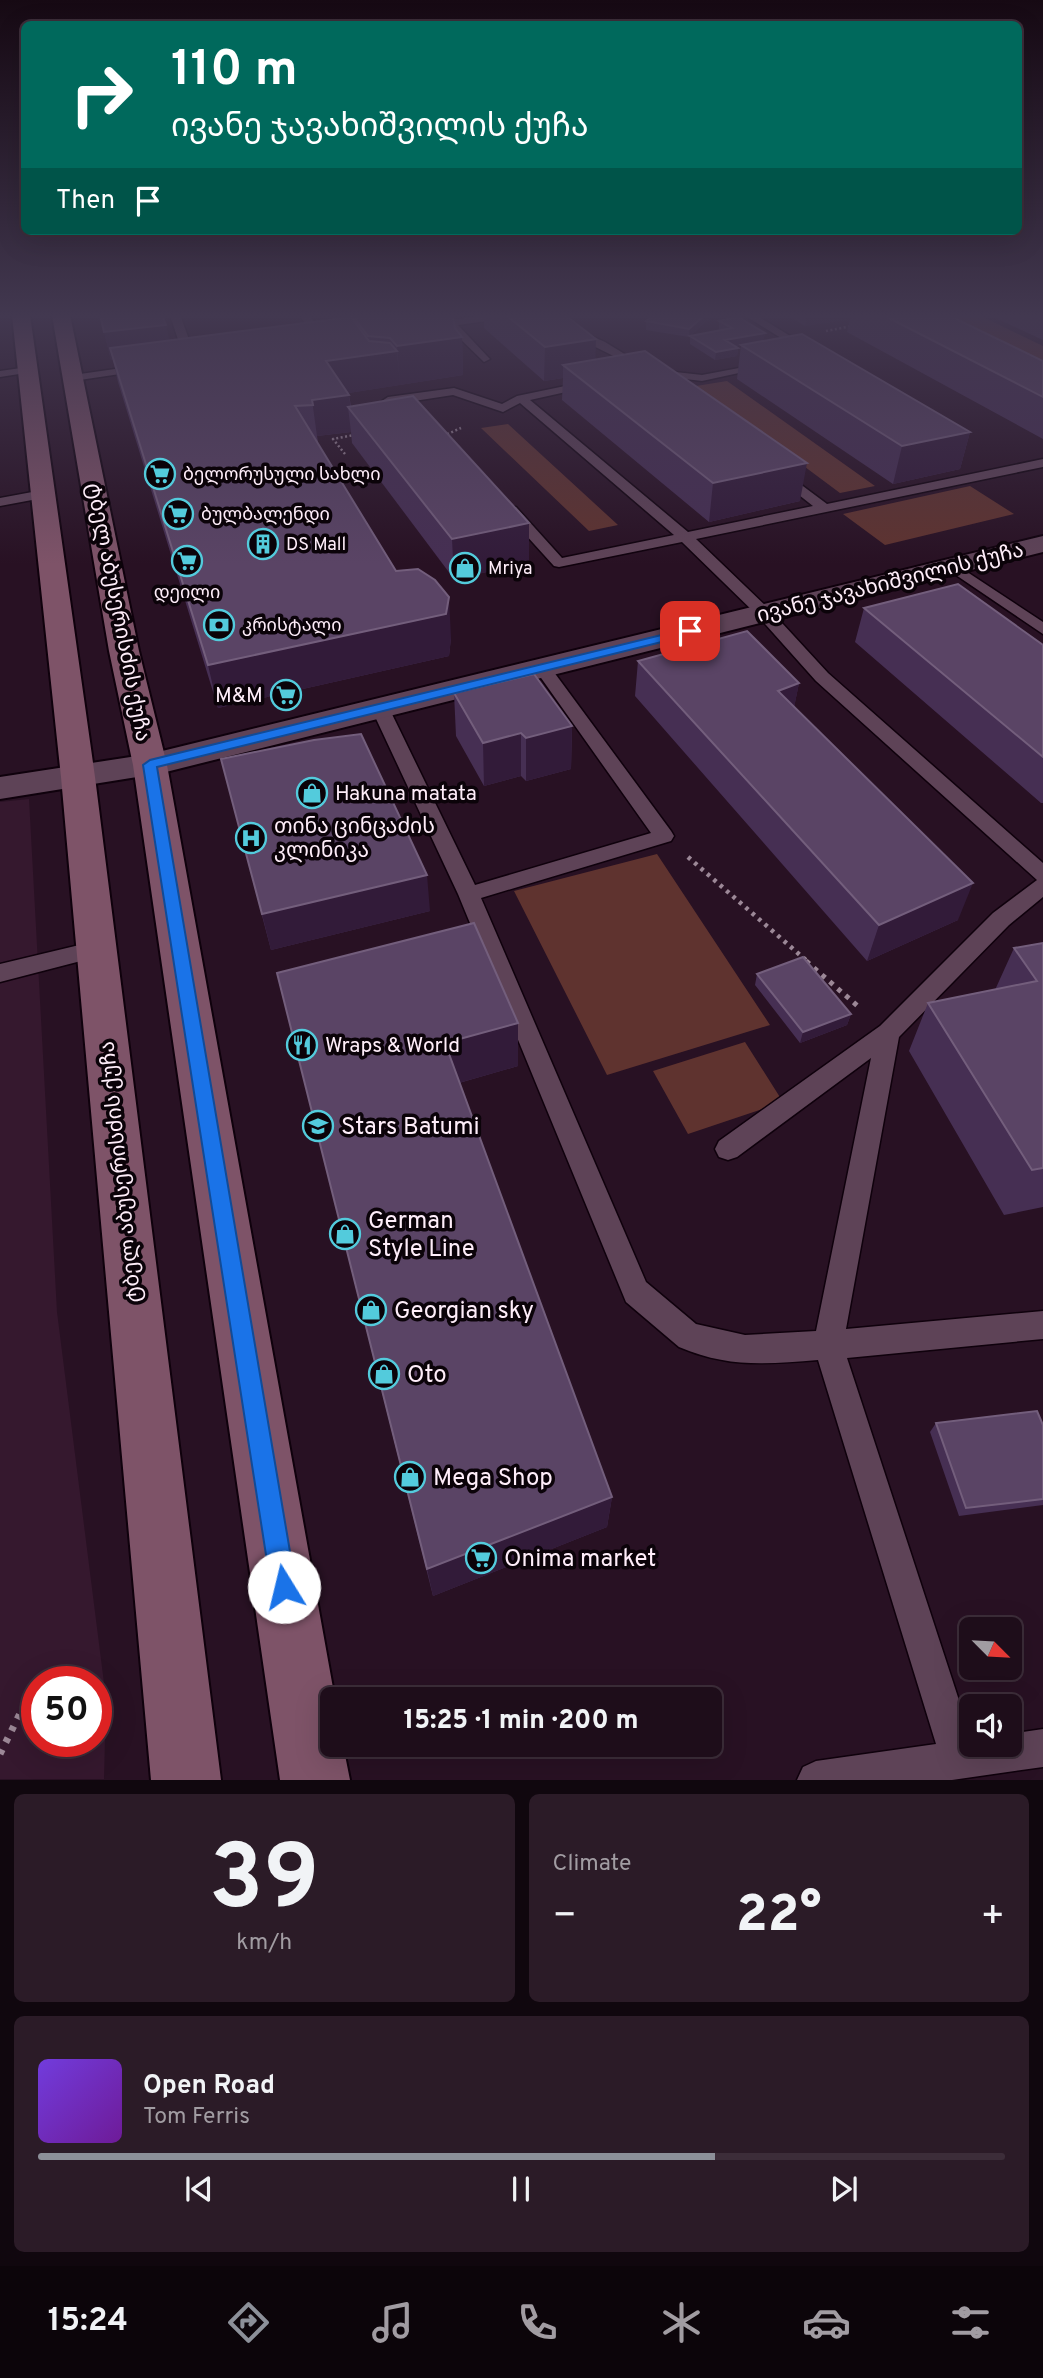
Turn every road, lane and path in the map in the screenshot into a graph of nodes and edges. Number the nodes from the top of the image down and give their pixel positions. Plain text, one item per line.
1 (31, 398) edge
2 (77, 398) edge
3 (409, 398) edge
4 (474, 398) edge
5 (522, 398) joint
6 (377, 403) edge
7 (1043, 463) edge
8 (772, 466) edge
9 (43, 494) junction
10 (497, 495) edge
11 (0, 502) edge
12 (825, 509) junction
13 (684, 536) junction
14 (1043, 544) edge
15 (952, 566) junction
16 (764, 613) junction
17 (1043, 629) edge
18 (542, 668) junction
19 (380, 708) junction
20 (150, 765) junction
21 (78, 777) junction
22 (0, 788) edge
23 (664, 836) junction
24 (1043, 875) edge
25 (1043, 886) edge
26 (468, 894) junction
27 (96, 949) junction
28 (0, 973) edge
29 (888, 1033) junction
30 (728, 1149) dead end
31 (1043, 1325) edge
32 (828, 1345) junction
33 (21, 1711) edge
34 (1043, 1748) edge
35 (0, 1754) edge
36 (960, 1760) junction
37 (186, 1780) edge
38 (315, 1780) edge
39 (816, 1780) edge

1 - 9 main road, ტბელ აბუსერისძის ქუჩა
2 - 20 main road, ტბელ აბუსერისძის ქუჩა
3 - 6 lane
4 - 5 lane
5 - 13 lane
7 - 12 lane
8 - 12 lane
9 - 11 lane
9 - 21 main road, ტბელ აბუსერისძის ქუჩა
10 - 13 lane
12 - 13 lane
13 - 16 lane
14 - 15 street, ივანე ჯავახიშვილის ქუჩა
15 - 16 street, ივანე ჯავახიშვილის ქუჩა
15 - 17 lane
16 - 18 street, ივანე ჯავახიშვილის ქუჩა
16 - 24 lane
18 - 19 street, ივანე ჯავახიშვილის ქუჩა
18 - 23 lane
19 - 20 street, ივანე ჯავახიშვილის ქუჩა
19 - 26 lane
20 - 21 street, ივანე ჯავახიშვილის ქუჩა
20 - 38 main road, ტბელ აბუსერისძის ქუჩა
21 - 22 street, ივანე ჯავახიშვილის ქუჩა
21 - 27 main road, ტბელ აბუსერისძის ქუჩა
23 - 26 lane
23 - 29 path
25 - 29 lane
26 - 32 lane
27 - 28 lane
27 - 37 main road, ტბელ აბუსერისძის ქუჩა
29 - 30 lane
29 - 32 lane
31 - 32 lane
32 - 36 lane
33 - 35 path
34 - 36 lane
36 - 39 lane

